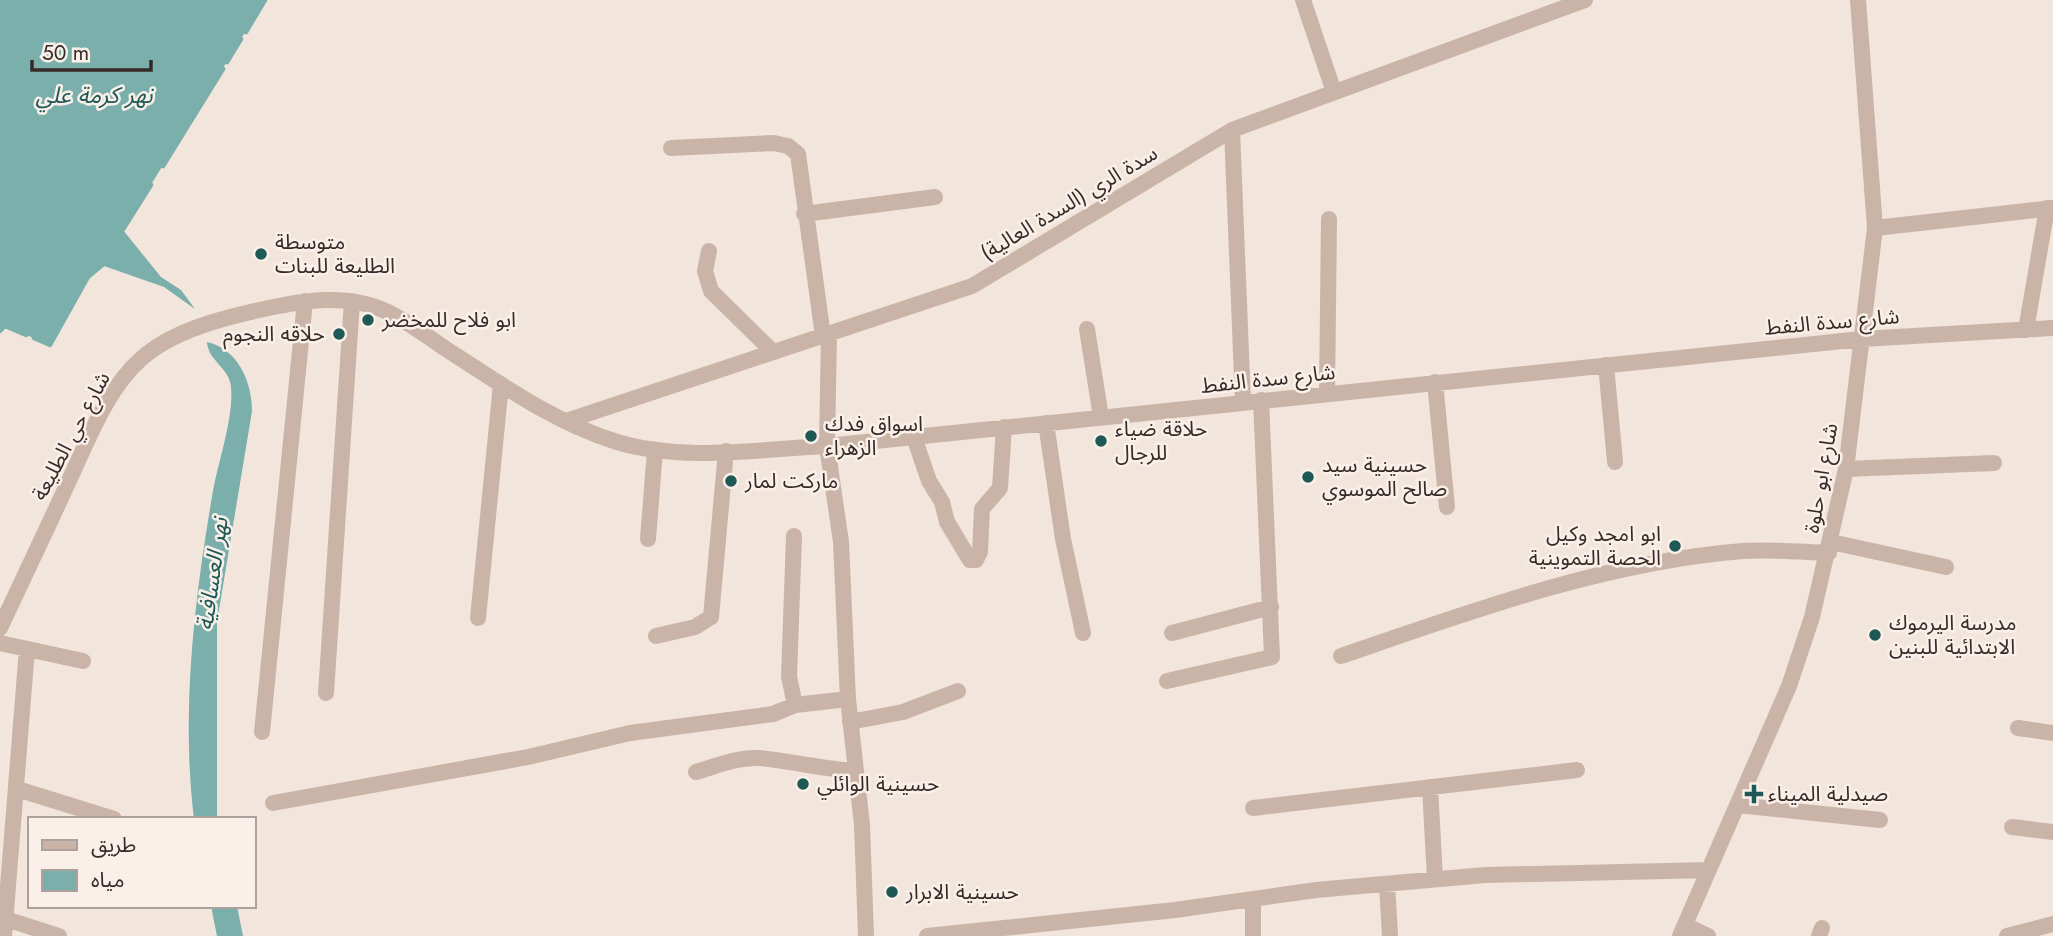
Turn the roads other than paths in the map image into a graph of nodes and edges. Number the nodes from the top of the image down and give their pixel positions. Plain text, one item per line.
1 (1303, 0) edge
2 (1585, 0) edge
3 (1858, 0) edge
4 (1334, 92) junction
5 (1232, 130) junction
6 (671, 148) dead end
7 (935, 197) dead end
8 (2050, 208) edge
9 (804, 214) junction
10 (1329, 219) dead end
11 (1875, 228) junction
12 (709, 251) dead end
13 (352, 300) junction
14 (305, 301) junction
15 (2053, 328) edge
16 (1087, 329) dead end
17 (2026, 330) junction
18 (826, 335) junction
19 (1862, 339) junction
20 (773, 352) junction
21 (1606, 365) junction
22 (1435, 382) junction
23 (501, 384) junction
24 (1327, 394) junction
25 (1261, 400) junction
26 (1243, 402) junction
27 (1101, 417) junction
28 (566, 421) junction
29 (1046, 423) junction
30 (1004, 427) junction
31 (914, 437) junction
32 (827, 446) junction
33 (655, 450) junction
34 (726, 451) junction
35 (1615, 462) dead end
36 (1994, 463) dead end
37 (1846, 469) junction
38 (1447, 507) dead end
39 (794, 536) dead end
40 (648, 539) dead end
41 (1830, 548) junction
42 (1947, 567) dead end
43 (1271, 607) junction
44 (4, 609) edge
45 (478, 618) dead end
46 (0, 628) edge
47 (1083, 633) dead end
48 (1172, 633) dead end
49 (656, 636) dead end
50 (0, 643) edge
51 (26, 649) junction
52 (1341, 656) dead end
53 (83, 662) dead end
54 (1167, 681) dead end
55 (958, 691) dead end
56 (326, 693) dead end
57 (848, 699) junction
58 (794, 705) junction
59 (850, 722) junction
60 (2018, 729) dead end
61 (262, 732) dead end
62 (2053, 733) edge
63 (1577, 770) dead end
64 (856, 771) junction
65 (696, 772) dead end
66 (1430, 787) junction
67 (17, 789) junction
68 (273, 803) dead end
69 (1737, 804) junction
70 (1253, 808) dead end
71 (108, 817) edge
72 (1880, 820) dead end
73 (2012, 827) dead end
74 (2053, 832) edge
75 (1709, 870) junction
76 (1435, 879) junction
77 (1387, 884) junction
78 (1253, 899) junction
79 (6, 919) junction
80 (2053, 924) edge
81 (1683, 930) edge
82 (1016, 932) edge
83 (4, 936) edge
84 (59, 936) edge
85 (866, 936) edge
86 (928, 936) edge
87 (1253, 936) edge
88 (1390, 936) edge
89 (1708, 936) edge
90 (2007, 936) edge

1 - 4 street
2 - 4 street, سدة الري (السدة العالية)
3 - 11 street, شارع ابو حلوة
4 - 5 street, سدة الري (السدة العالية)
5 - 18 street, سدة الري (السدة العالية)
5 - 26 street
6 - 9 street
7 - 9 street
8 - 11 street
8 - 17 street
9 - 18 street
10 - 24 street
11 - 19 street, شارع ابو حلوة
12 - 20 street
13 - 14 street, شارع حي الطليعة
13 - 23 street, شارع حي الطليعة
13 - 56 street
14 - 44 street, شارع حي الطليعة
14 - 61 street
15 - 17 street, شارع سدة النفط
16 - 27 street
17 - 19 street, شارع سدة النفط
18 - 20 street, سدة الري (السدة العالية)
18 - 32 street
19 - 21 street, شارع سدة النفط
19 - 37 street, شارع ابو حلوة
20 - 28 street, سدة الري (السدة العالية)
21 - 22 street, شارع سدة النفط
21 - 35 street
22 - 24 street, شارع سدة النفط
22 - 38 street
23 - 28 street, شارع سدة النفط
23 - 45 street
24 - 25 street, شارع سدة النفط
25 - 26 street, شارع سدة النفط
25 - 43 street
26 - 27 street, شارع سدة النفط
27 - 29 street, شارع سدة النفط
28 - 33 street, شارع سدة النفط
29 - 30 street, شارع سدة النفط
29 - 47 street
30 - 31 street, شارع سدة النفط
30 - 31 street
31 - 32 street, شارع سدة النفط
32 - 34 street, شارع سدة النفط
32 - 57 street
33 - 34 street, شارع سدة النفط
33 - 40 street
34 - 49 street
36 - 37 street
37 - 41 street, شارع ابو حلوة
39 - 58 street
41 - 42 street
41 - 52 street
41 - 69 street, شارع ابو حلوة
43 - 48 street
43 - 54 street
44 - 46 street, شارع حي الطليعة
50 - 51 street
51 - 53 street
51 - 67 street
55 - 59 street
57 - 58 street
57 - 59 street
58 - 68 street
59 - 64 street
60 - 62 street
63 - 66 street
64 - 65 street
64 - 85 street
66 - 70 street
66 - 76 street
67 - 71 street
67 - 79 street
69 - 72 street
69 - 75 street, شارع ابو حلوة
73 - 74 street
75 - 76 street
75 - 81 street, شارع ابو حلوة
76 - 77 street
77 - 78 street
77 - 88 street
78 - 82 street
78 - 87 street
79 - 83 street
79 - 84 street
80 - 90 street
81 - 89 street
82 - 86 street

